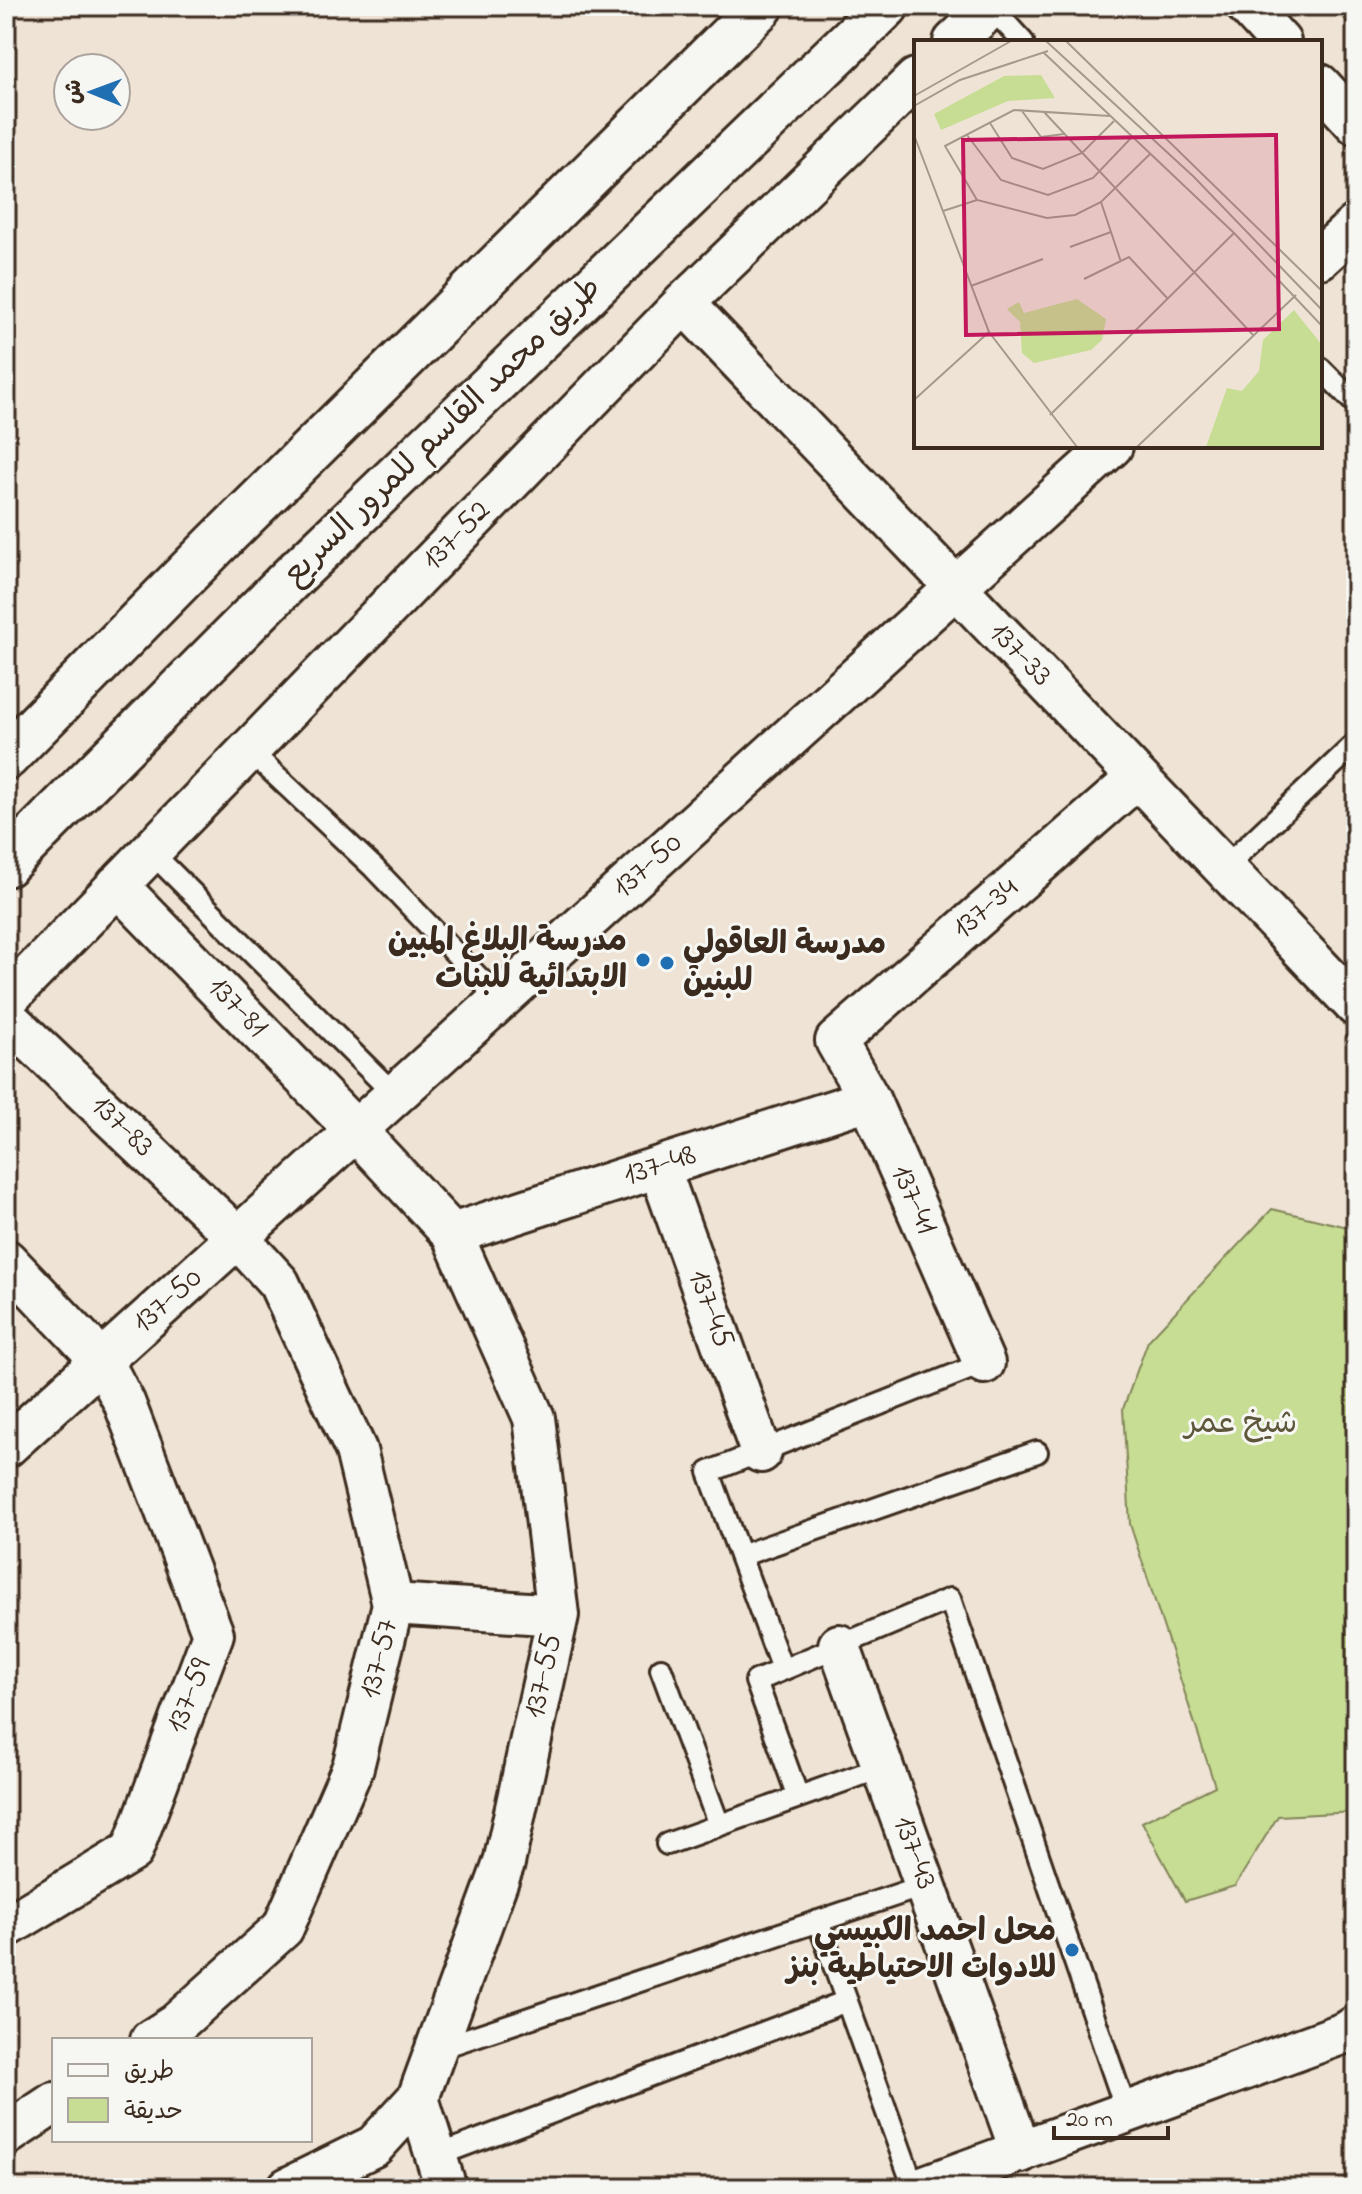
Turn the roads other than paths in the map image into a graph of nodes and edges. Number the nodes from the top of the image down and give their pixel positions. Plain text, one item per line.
1 (761, 6) edge
2 (886, 6) edge
3 (991, 6) edge
4 (1247, 6) edge
5 (956, 40) edge
6 (1021, 40) edge
7 (1278, 40) edge
8 (914, 81) edge
9 (1322, 87) edge
10 (1356, 124) edge
11 (1356, 225) edge
12 (1322, 256) edge
13 (684, 303) junction
14 (1322, 370) edge
15 (1356, 404) edge
16 (1110, 448) edge
17 (955, 588) junction
18 (1356, 743) edge
19 (249, 750) junction
20 (6, 757) edge
21 (1137, 778) junction
22 (150, 851) junction
23 (6, 864) edge
24 (1223, 869) junction
25 (117, 885) junction
26 (6, 1000) edge
27 (500, 1000) junction
28 (1356, 1006) edge
29 (6, 1017) edge
30 (836, 1041) joint
31 (395, 1095) junction
32 (869, 1099) junction
33 (356, 1131) junction
34 (659, 1167) junction
35 (452, 1234) junction
36 (238, 1238) junction
37 (6, 1260) edge
38 (102, 1361) junction
39 (984, 1363) joint
40 (6, 1447) edge
41 (761, 1452) junction
42 (1037, 1452) dead end
43 (740, 1556) junction
44 (393, 1604) junction
45 (558, 1615) junction
46 (839, 1645) junction
47 (661, 1669) dead end
48 (782, 1669) junction
49 (883, 1767) junction
50 (798, 1797) junction
51 (719, 1825) junction
52 (667, 1844) dead end
53 (926, 1885) junction
54 (818, 1921) junction
55 (6, 1927) edge
56 (847, 2001) junction
57 (1353, 2033) edge
58 (154, 2038) edge
59 (437, 2049) junction
60 (418, 2098) junction
61 (52, 2104) edge
62 (1127, 2113) junction
63 (6, 2135) edge
64 (1021, 2152) junction
65 (441, 2172) edge
66 (288, 2188) edge
67 (916, 2188) edge

1 - 20 highway
2 - 23 highway, طريق محمد القاسم للمرور السريع
3 - 5 street
3 - 6 lane
4 - 7 street
8 - 13 street, 137-52
9 - 10 street
11 - 12 street
13 - 17 street, 137-33
13 - 19 street, 137-52
14 - 15 lane
16 - 17 street, 137-50
17 - 21 street, 137-33
17 - 27 street, 137-50
18 - 24 lane
19 - 22 street, 137-52
19 - 27 lane
21 - 24 street, 137-33
21 - 30 street, 137-34
22 - 25 street, 137-52
22 - 31 lane
24 - 28 street, 137-33
25 - 26 street, 137-52
25 - 33 street, 137-81
27 - 31 street, 137-50
29 - 36 street, 137-83
30 - 32 street, 137-41
31 - 33 street, 137-50
32 - 34 street, 137-48
32 - 39 street, 137-41
33 - 35 street, 137-55
33 - 36 street, 137-50
34 - 35 street, 137-48
34 - 41 street, 137-45
35 - 45 street, 137-55
36 - 38 street, 137-50
36 - 44 street, 137-57
37 - 38 street, 137-59
38 - 40 street, 137-50
38 - 55 street, 137-59
39 - 41 lane
41 - 43 lane
42 - 43 lane
43 - 48 lane
44 - 45 street
44 - 58 street, 137-57
45 - 59 street, 137-55
46 - 48 lane
46 - 49 street, 137-43
46 - 62 lane
47 - 51 lane
48 - 50 lane
49 - 50 lane
49 - 53 street, 137-43
50 - 51 lane
51 - 52 lane
53 - 54 lane
53 - 64 street, 137-43
54 - 56 lane
54 - 59 lane
56 - 65 lane
56 - 67 lane
57 - 62 street
59 - 60 street, 137-55
60 - 65 street
60 - 66 street, 137-55
61 - 63 street
62 - 64 street
64 - 67 street

